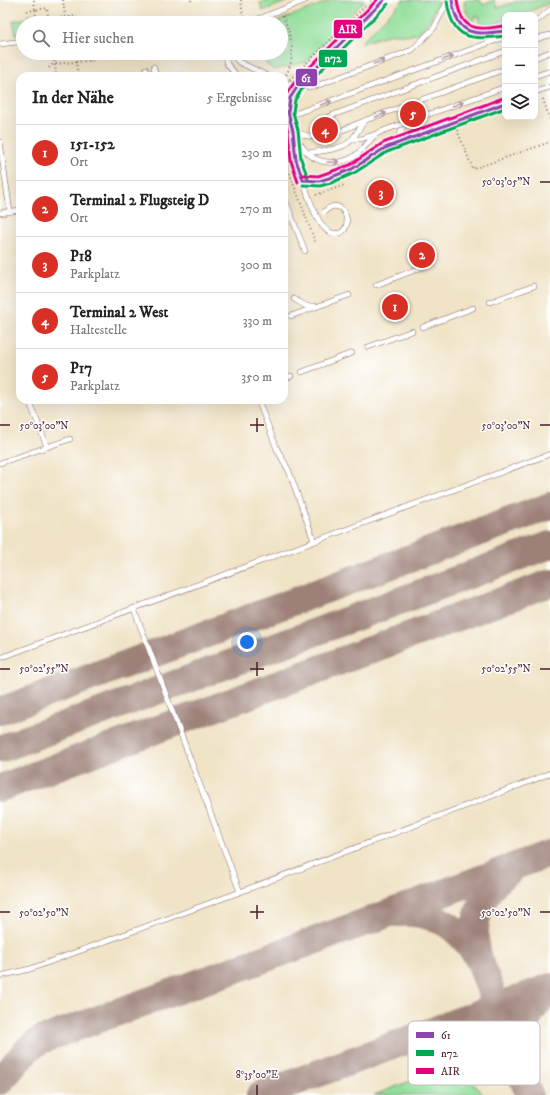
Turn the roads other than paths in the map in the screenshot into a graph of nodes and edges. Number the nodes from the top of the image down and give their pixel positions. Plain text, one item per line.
1 (306, 0) edge
2 (384, 0) edge
3 (448, 0) edge
4 (452, 0) edge
5 (549, 13) edge
6 (266, 16) edge
7 (538, 20) edge
8 (502, 31) edge
9 (550, 35) edge
10 (502, 38) edge
11 (538, 39) edge
12 (16, 42) dead end
13 (0, 44) edge
14 (502, 52) edge
15 (550, 52) edge
16 (538, 57) edge
17 (226, 60) edge
18 (237, 60) edge
19 (154, 67) dead end
20 (146, 69) dead end
21 (502, 70) edge
22 (550, 71) edge
23 (146, 72) edge
24 (155, 72) edge
25 (234, 72) edge
26 (260, 72) edge
27 (538, 75) edge
28 (288, 85) edge
29 (550, 87) edge
30 (502, 88) edge
31 (538, 91) edge
32 (502, 104) edge
33 (289, 116) junction
34 (366, 120) junction
35 (404, 124) junction
36 (293, 130) junction
37 (376, 134) junction
38 (326, 136) junction
39 (352, 139) junction
40 (0, 142) edge
41 (396, 144) junction
42 (308, 153) junction
43 (303, 180) junction
44 (288, 207) edge
45 (16, 211) edge
46 (10, 212) junction
47 (324, 212) dead end
48 (0, 214) edge
49 (305, 251) dead end
50 (434, 263) dead end
51 (376, 285) dead end
52 (534, 286) dead end
53 (349, 295) dead end
54 (294, 299) dead end
55 (490, 302) dead end
56 (319, 306) junction
57 (473, 308) dead end
58 (291, 316) dead end
59 (423, 327) dead end
60 (412, 331) dead end
61 (368, 347) dead end
62 (352, 353) dead end
63 (302, 372) dead end
64 (291, 376) dead end
65 (288, 377) edge
66 (31, 404) edge
67 (260, 404) edge
68 (70, 439) dead end
69 (47, 447) junction
70 (550, 454) edge
71 (0, 463) edge
72 (314, 541) junction
73 (134, 609) junction
74 (0, 658) edge
75 (550, 773) edge
76 (240, 892) junction
77 (0, 976) edge

1 - 6 lane
2 - 33 lane, bridge
28 -> 3 lane
4 - 8 lane
5 - 7 lane
9 - 11 lane, bridge
33 -> 10 lane, bridge
12 - 13 lane
14 - 38 lane, bridge
15 - 16 lane, bridge
17 - 25 lane
18 - 26 lane
19 - 24 lane
20 - 23 lane
34 -> 21 lane, bridge
22 - 27 lane, bridge
29 - 31 lane
35 -> 30 lane, bridge
32 - 41 lane, bridge
33 - 36 lane
34 - 38 lane, bridge
34 - 39 lane, bridge
35 - 37 lane, bridge
35 - 41 lane
36 - 38 lane, bridge
36 - 42 lane, bridge
36 - 43 lane, bridge
37 - 39 lane, bridge
42 -> 37 lane, bridge
39 - 42 lane, bridge
40 - 46 lane
41 - 43 lane, bridge
43 - 47 lane, bridge
44 - 49 lane
45 - 46 lane
46 - 48 lane
50 - 51 lane
52 - 55 lane
53 - 56 lane
54 - 56 lane
56 - 58 lane
57 - 59 lane
60 - 61 lane
62 - 63 lane
64 - 65 lane
66 - 69 lane
67 - 72 lane
68 - 69 lane
69 - 71 lane
70 - 72 lane
72 - 73 lane
73 - 74 lane
73 - 76 lane
75 - 76 lane
76 - 77 lane

